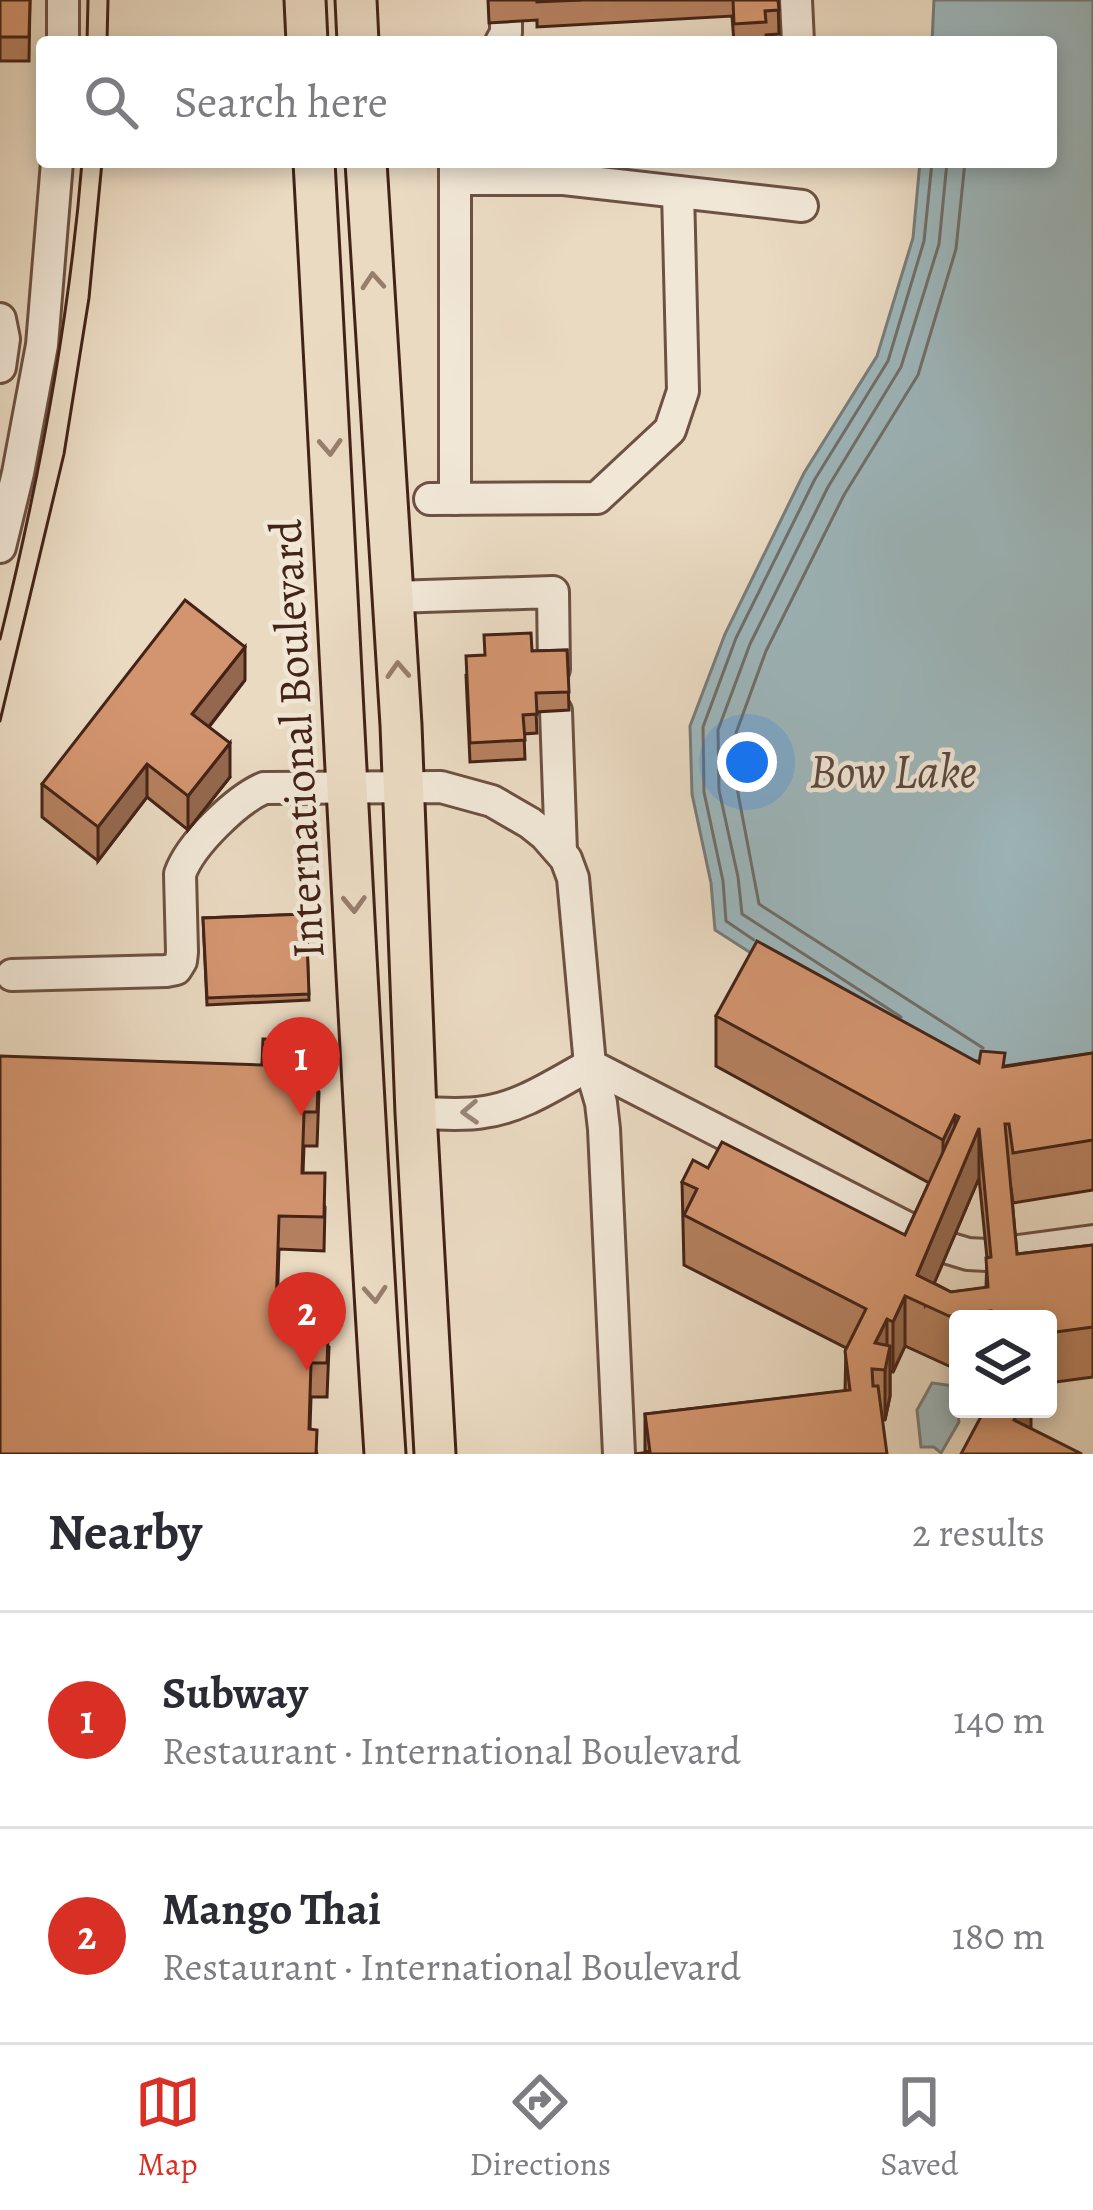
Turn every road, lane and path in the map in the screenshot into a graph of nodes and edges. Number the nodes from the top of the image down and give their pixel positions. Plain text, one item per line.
1 (63, 0) edge
2 (305, 0) edge
3 (356, 0) edge
4 (796, 0) edge
5 (63, 36) edge
6 (307, 36) edge
7 (358, 36) edge
8 (798, 36) edge
9 (56, 168) edge
10 (314, 168) edge
11 (366, 168) edge
12 (455, 170) edge
13 (678, 192) junction
14 (802, 206) dead end
15 (0, 320) edge
16 (0, 367) edge
17 (0, 547) edge
18 (393, 597) junction
19 (554, 669) edge
20 (556, 711) edge
21 (403, 787) junction
22 (347, 788) junction
23 (561, 852) junction
24 (12, 975) dead end
25 (590, 1065) junction
26 (416, 1113) junction
27 (1093, 1240) edge
28 (386, 1454) edge
29 (435, 1454) edge
30 (620, 1454) edge

1 - 5 street
2 - 6 main road
3 - 7 main road
4 - 8 street
9 - 17 street
10 -> 22 main road, International Boulevard
18 -> 11 main road
12 - 13 street
12 - 13 street
13 - 14 street
15 - 16 street
18 - 19 street
21 -> 18 main road
20 - 23 street
21 - 22 street
21 - 23 street
21 - 26 main road
22 - 24 street
22 -> 28 main road, International Boulevard
23 - 25 street
25 -> 26 street
25 - 27 street
25 - 30 street
26 - 29 main road

